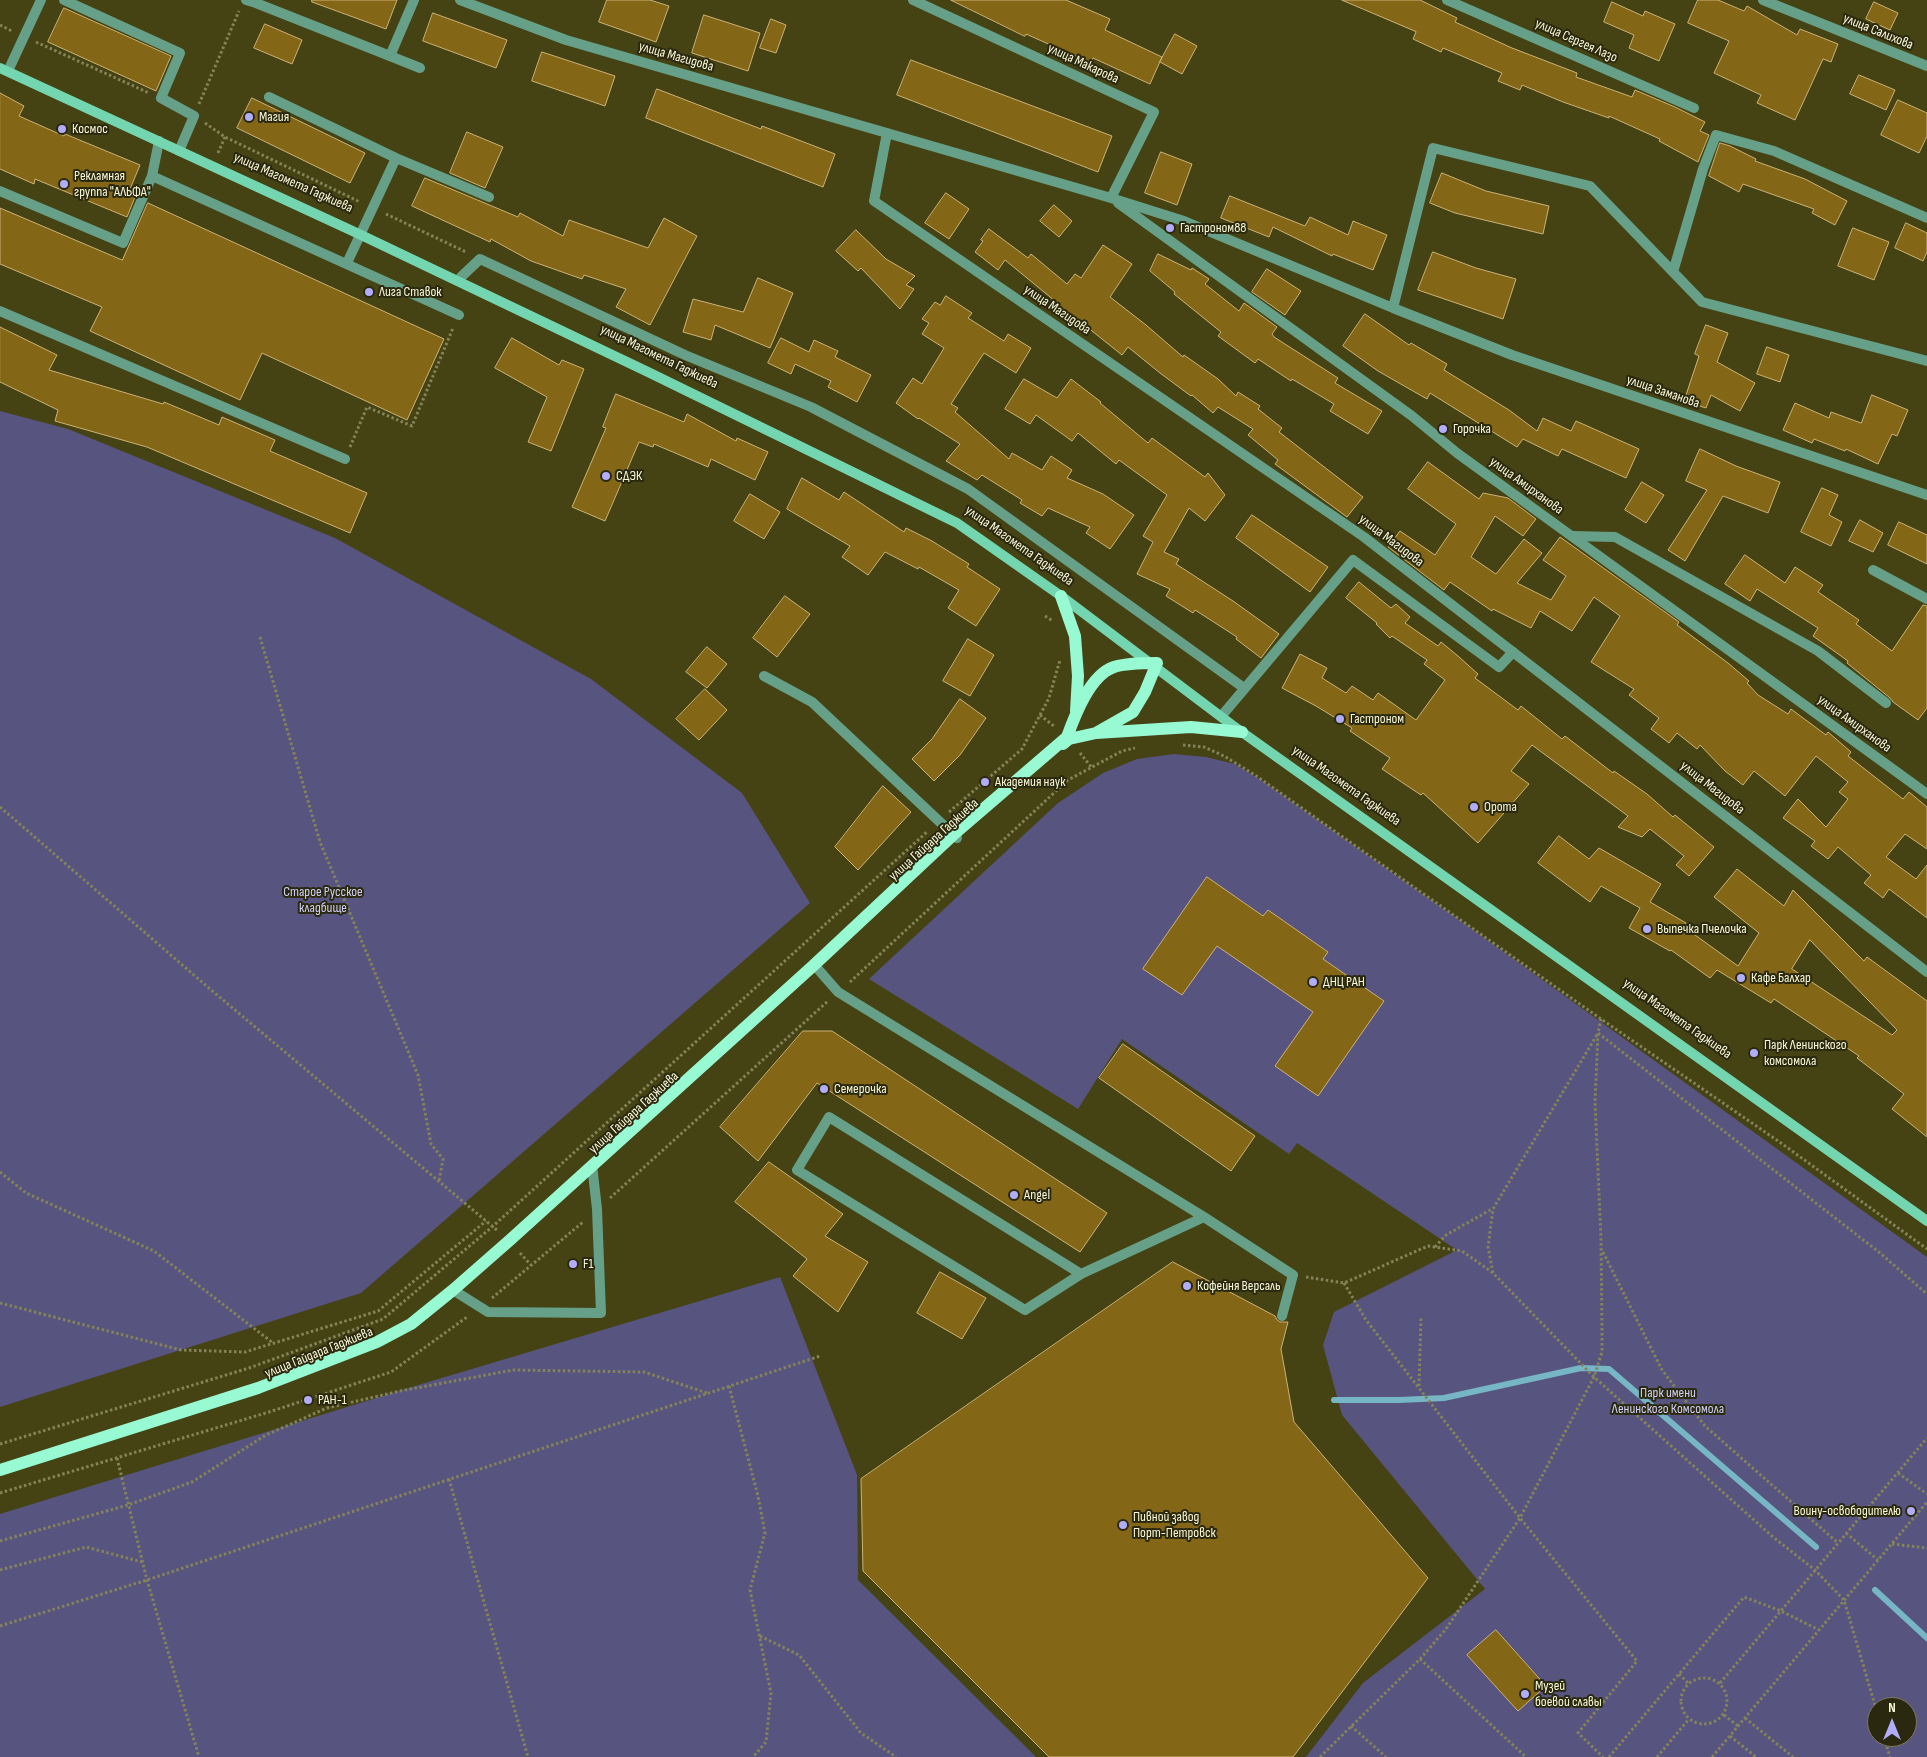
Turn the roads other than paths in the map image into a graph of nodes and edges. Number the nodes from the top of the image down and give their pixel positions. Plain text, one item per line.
1 (41, 0) edge
2 (64, 0) edge
3 (414, 0) edge
4 (460, 0) edge
5 (913, 0) edge
6 (1447, 0) edge
7 (1763, 0) edge
8 (250, 3) edge
9 (390, 56) junction
10 (0, 63) edge
11 (1927, 66) edge
12 (420, 68) dead end
13 (6, 69) edge
14 (269, 97) dead end
15 (1694, 108) dead end
16 (887, 133) junction
17 (159, 141) junction
18 (180, 149) junction
19 (396, 158) junction
20 (152, 176) junction
21 (0, 191) edge
22 (489, 198) dead end
23 (1111, 198) junction
24 (1927, 218) edge
25 (360, 232) junction
26 (347, 263) junction
27 (1673, 272) junction
28 (461, 277) junction
29 (1393, 308) junction
30 (0, 311) edge
31 (459, 315) road end
32 (1927, 361) edge
33 (345, 459) road end
34 (1927, 495) edge
35 (1572, 536) junction
36 (1874, 570) dead end
37 (1061, 596) junction
38 (1927, 599) edge
39 (1513, 652) junction
40 (1154, 664) junction
41 (764, 676) dead end
42 (1244, 688) junction
43 (1886, 703) dead end
44 (1224, 713) junction
45 (1075, 714) junction
46 (1242, 732) junction
47 (1096, 733) junction
48 (1927, 794) edge
49 (955, 837) junction
50 (817, 968) junction
51 (1927, 972) edge
52 (593, 1168) junction
53 (1927, 1214) edge
54 (1204, 1217) junction
55 (1927, 1221) edge
56 (1081, 1274) junction
57 (455, 1291) junction
58 (1282, 1316) dead end
59 (0, 1470) edge
60 (0, 1474) edge

1 - 13 street
2 - 18 street
3 - 9 street
4 - 16 street, улица Магидова
5 - 23 street, улица Макарова
6 - 15 street, улица Сергея Лазо
7 - 11 street, улица Салихова
8 - 9 street
9 - 12 street
10 - 13 main road, улица Магомета Гаджиева
13 - 17 main road, улица Магомета Гаджиева
13 - 18 main road, улица Магомета Гаджиева
14 - 19 street
16 - 23 street, улица Магидова
16 - 39 street, улица Магидова
17 - 18 main road, улица Магомета Гаджиева
17 - 20 street
18 - 25 main road, улица Магомета Гаджиева
19 - 22 street
19 - 25 street
20 - 21 street
20 - 26 street
23 - 29 street, улица Заманова
23 - 35 street, улица Амирханова
24 - 27 street
25 - 26 street
25 - 28 main road, улица Магомета Гаджиева
25 - 37 main road, улица Магомета Гаджиева
26 - 31 street
27 - 29 street
27 - 32 street
28 - 40 main road, улица Магомета Гаджиева
28 - 42 street
29 - 34 street, улица Заманова
30 - 33 street
35 - 43 street
35 - 48 street, улица Амирханова
36 - 38 street
37 - 40 main road, улица Магомета Гаджиева
37 - 45 main road
39 - 42 street
39 - 51 street, улица Магидова
40 - 44 main road, улица Магомета Гаджиева
40 - 45 main road
40 - 46 main road, улица Магомета Гаджиева
40 - 47 main road
41 - 49 street
42 - 44 street
44 - 53 main road, улица Магомета Гаджиева
45 - 49 main road, улица Гайдара Гаджиева
46 - 47 main road, улица Гайдара Гаджиева
46 - 55 main road, улица Магомета Гаджиева
47 - 49 main road, улица Гайдара Гаджиева
49 - 50 main road, улица Гайдара Гаджиева
49 - 52 main road, улица Гайдара Гаджиева
50 - 52 main road, улица Гайдара Гаджиева
50 - 54 street
52 - 57 main road, улица Гайдара Гаджиева
52 - 57 main road, улица Гайдара Гаджиева
52 - 57 street
54 - 56 street
54 - 58 street
56 - 56 street
57 - 59 main road, улица Гайдара Гаджиева
57 - 60 main road, улица Гайдара Гаджиева

